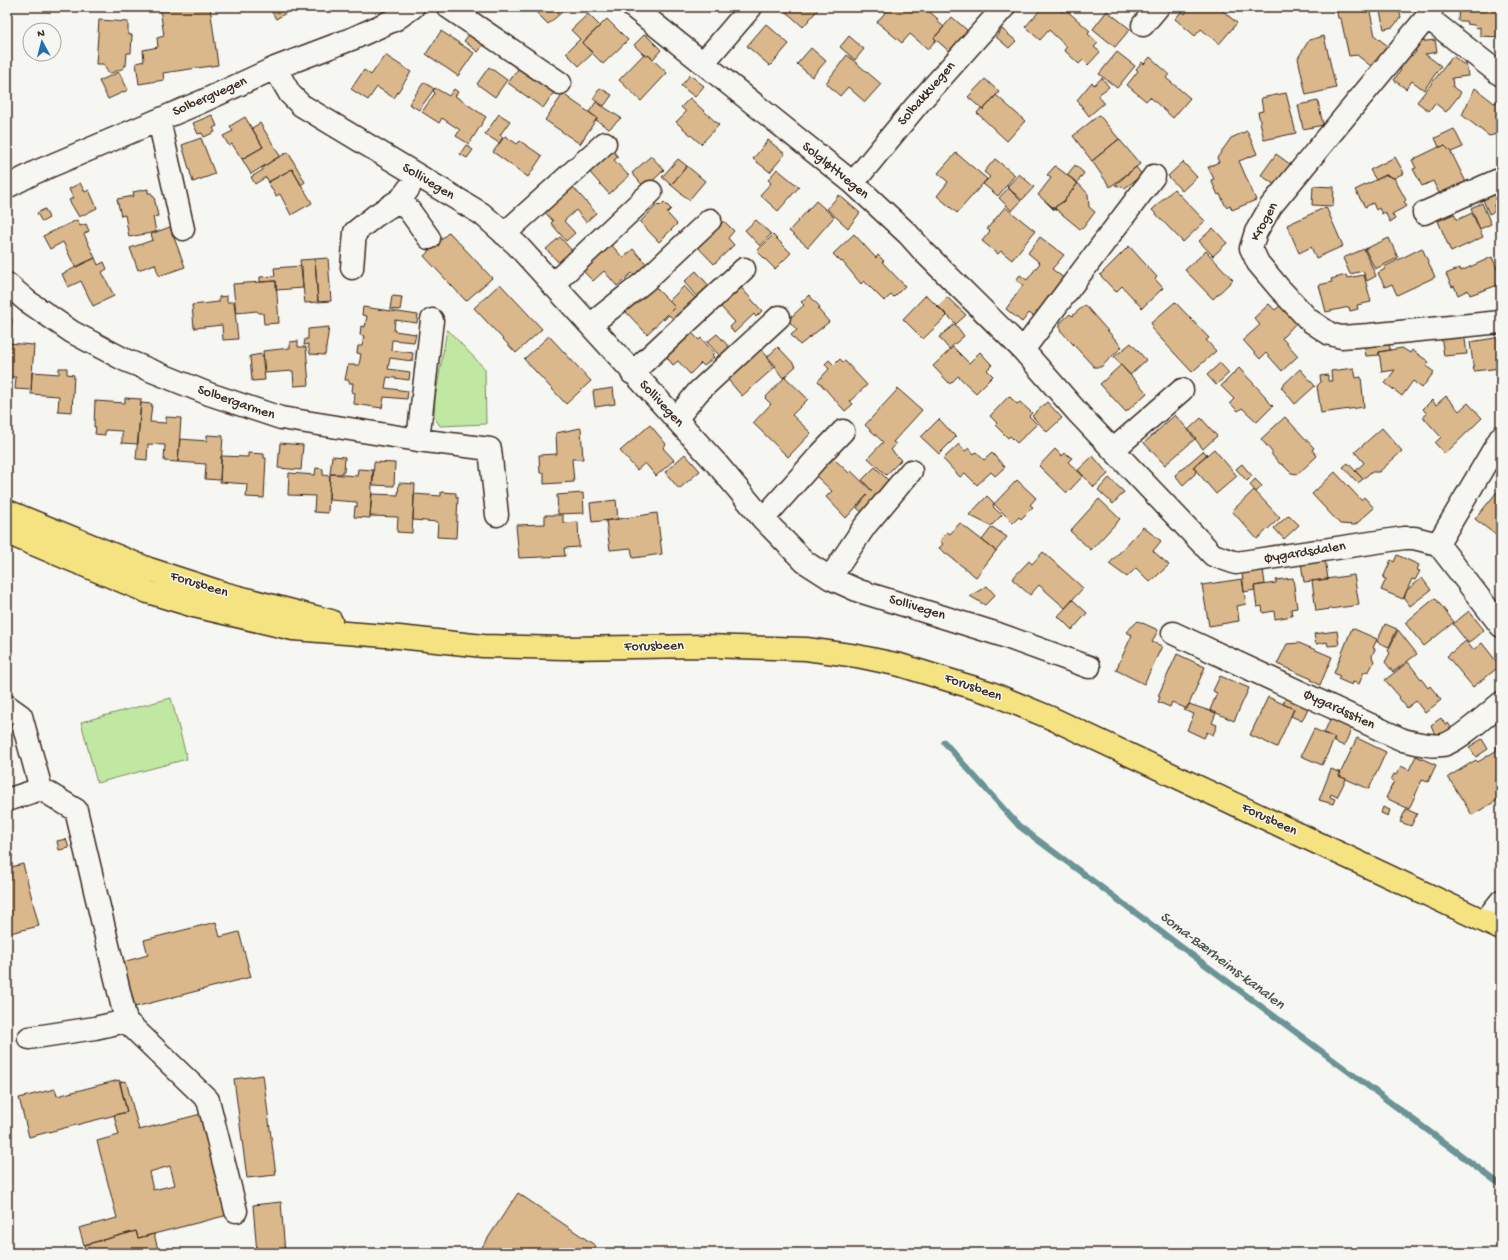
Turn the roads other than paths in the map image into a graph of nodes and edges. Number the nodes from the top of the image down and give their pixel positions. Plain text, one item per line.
1 (413, 7) edge
2 (448, 7) edge
3 (633, 7) edge
4 (751, 7) edge
5 (1004, 7) edge
6 (1158, 7) edge
7 (1430, 12) edge
8 (1142, 25) dead end
9 (703, 63) junction
10 (275, 68) junction
11 (1501, 76) edge
12 (560, 83) dead end
13 (159, 120) junction
14 (605, 143) dead end
15 (418, 176) junction
16 (1154, 176) dead end
17 (1501, 179) edge
18 (853, 183) junction
19 (7, 187) edge
20 (651, 192) dead end
21 (401, 199) junction
22 (1424, 213) dead end
23 (710, 220) dead end
24 (183, 229) dead end
25 (504, 234) junction
26 (429, 238) dead end
27 (352, 268) dead end
28 (744, 269) dead end
29 (7, 284) edge
30 (552, 285) junction
31 (779, 317) dead end
32 (432, 320) dead end
33 (1501, 322) edge
34 (590, 326) junction
35 (1023, 350) junction
36 (1041, 371) joint
37 (632, 373) junction
38 (1182, 390) dead end
39 (676, 419) junction
40 (843, 431) dead end
41 (1501, 437) edge
42 (418, 440) junction
43 (1112, 450) junction
44 (911, 472) dead end
45 (7, 512) edge
46 (497, 515) dead end
47 (763, 519) junction
48 (7, 533) edge
49 (1438, 544) junction
50 (830, 578) junction
51 (1501, 626) edge
52 (1173, 634) dead end
53 (399, 637) junction
54 (1089, 667) dead end
55 (1501, 703) edge
56 (7, 706) edge
57 (41, 789) junction
58 (7, 800) edge
59 (1501, 901) edge
60 (1493, 925) edge
61 (126, 1021) junction
62 (29, 1038) dead end
63 (236, 1211) dead end

1 - 10 street, Solbergvegen
2 - 12 street
3 - 9 street, Solgløttvegen
4 - 9 street
5 - 18 street, Solbakkvegen
6 - 8 street
7 - 11 street
7 - 33 street, Krogen
9 - 18 street, Solgløttvegen
10 - 13 street, Solbergvegen
10 - 15 street, Sollivegen
13 - 19 street, Solbergvegen
13 - 24 street
14 - 25 street
15 - 21 street
15 - 25 street, Sollivegen
16 - 35 street
17 - 22 street
18 - 35 street, Solgløttvegen
20 - 30 street
21 - 26 street
21 - 27 street
23 - 34 street
25 - 30 street, Sollivegen
28 - 37 street
29 - 42 street, Solbergarmen
30 - 34 street, Sollivegen
31 - 39 street
32 - 42 street
34 - 37 street, Sollivegen
35 - 36 street, Solgløttvegen
36 - 43 street, Øygardsdalen
37 - 39 street, Sollivegen
38 - 43 street
39 - 47 street, Sollivegen
40 - 47 street
41 - 49 street
42 - 46 street, Solbergarmen
43 - 49 street, Øygardsdalen
44 - 50 street
45 - 53 main road, Forusbeen
47 - 50 street, Sollivegen
48 - 53 main road, Forusbeen
49 - 51 street
50 - 54 street, Sollivegen
52 - 55 street, Øygardsstien
53 - 60 main road, Forusbeen
56 - 57 street
57 - 58 street
57 - 61 street
59 - 60 street
61 - 62 street
61 - 63 street

